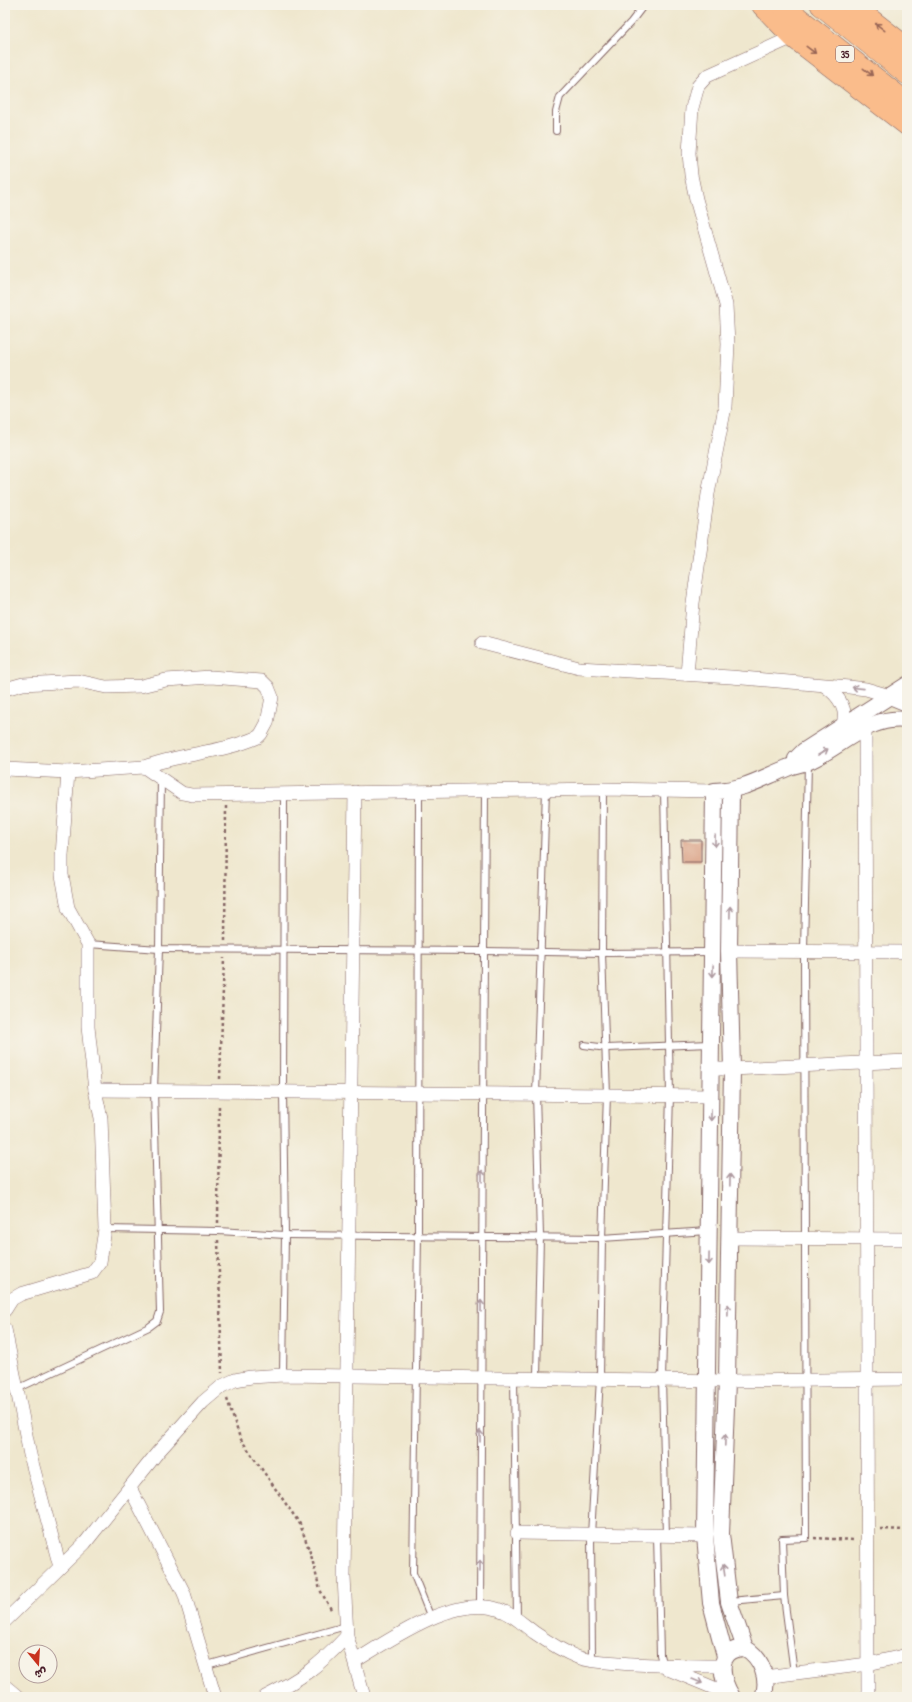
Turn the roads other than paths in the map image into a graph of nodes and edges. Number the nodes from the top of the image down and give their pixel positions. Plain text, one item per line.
1 (644, 5) edge
2 (762, 5) edge
3 (782, 5) edge
4 (821, 5) edge
5 (852, 5) edge
6 (793, 37) junction
7 (907, 48) edge
8 (907, 74) edge
9 (907, 103) edge
10 (907, 125) edge
11 (556, 131) dead end
12 (482, 643) dead end
13 (687, 674) junction
14 (907, 685) edge
15 (825, 686) junction
16 (5, 689) edge
17 (890, 696) junction
18 (907, 703) edge
19 (907, 720) edge
20 (842, 727) junction
21 (865, 727) junction
22 (808, 762) junction
23 (144, 766) junction
24 (788, 767) junction
25 (5, 770) edge
26 (68, 772) junction
27 (161, 777) junction
28 (603, 789) junction
29 (485, 790) junction
30 (546, 790) junction
31 (664, 790) junction
32 (714, 791) junction
33 (731, 791) junction
34 (355, 792) junction
35 (419, 792) junction
36 (284, 794) junction
37 (88, 944) junction
38 (159, 949) junction
39 (284, 950) junction
40 (352, 950) junction
41 (419, 951) junction
42 (484, 951) junction
43 (804, 951) junction
44 (541, 952) junction
45 (721, 952) junction
46 (866, 952) junction
47 (907, 952) edge
48 (602, 953) junction
49 (667, 953) junction
50 (712, 1044) junction
51 (584, 1045) dead end
52 (668, 1046) junction
53 (607, 1048) junction
54 (907, 1061) edge
55 (866, 1063) junction
56 (804, 1065) junction
57 (712, 1069) junction
58 (732, 1069) junction
59 (95, 1090) junction
60 (154, 1090) junction
61 (283, 1092) junction
62 (350, 1092) junction
63 (419, 1093) junction
64 (482, 1093) junction
65 (536, 1094) junction
66 (607, 1095) junction
67 (670, 1095) junction
68 (711, 1096) junction
69 (105, 1229) junction
70 (158, 1230) junction
71 (709, 1231) junction
72 (667, 1234) junction
73 (285, 1235) junction
74 (349, 1235) junction
75 (418, 1235) junction
76 (481, 1235) junction
77 (540, 1236) junction
78 (602, 1238) junction
79 (729, 1238) junction
80 (867, 1239) junction
81 (907, 1239) edge
82 (805, 1240) junction
83 (5, 1310) edge
84 (5, 1329) edge
85 (283, 1375) junction
86 (347, 1376) junction
87 (416, 1376) junction
88 (480, 1376) junction
89 (514, 1377) junction
90 (538, 1377) junction
91 (600, 1378) junction
92 (662, 1379) junction
93 (707, 1379) junction
94 (805, 1379) junction
95 (867, 1379) junction
96 (907, 1379) edge
97 (727, 1381) junction
98 (17, 1389) junction
99 (130, 1488) junction
100 (517, 1533) junction
101 (591, 1535) junction
102 (661, 1536) junction
103 (705, 1536) junction
104 (60, 1567) junction
105 (784, 1596) junction
106 (729, 1602) junction
107 (480, 1605) junction
108 (431, 1618) junction
109 (517, 1619) junction
110 (5, 1621) edge
111 (346, 1631) junction
112 (745, 1648) junction
113 (907, 1655) edge
114 (592, 1660) junction
115 (355, 1661) junction
116 (724, 1661) junction
117 (868, 1664) junction
118 (206, 1665) junction
119 (663, 1667) junction
120 (794, 1673) junction
121 (764, 1677) junction
122 (5, 1686) edge
123 (732, 1696) edge
124 (18, 1697) edge
125 (215, 1697) edge
126 (265, 1697) edge
127 (364, 1697) edge
128 (763, 1697) edge
129 (868, 1697) edge

1 - 11 lane
2 - 6 highway
3 -> 9 highway, 35
4 - 8 highway, 35
7 -> 5 highway
6 -> 10 highway
6 - 13 street
12 - 13 street
13 - 15 street
14 - 17 street
17 -> 15 street
15 - 20 street
16 - 23 street
17 - 18 street
17 - 20 street
19 - 21 street
20 - 24 street
22 -> 21 street
21 - 46 street
22 - 24 street
22 - 43 lane
23 - 26 street
23 - 27 street
24 - 33 street
25 - 26 street
26 - 37 street
27 - 36 street
27 - 38 lane
28 - 30 street
28 - 31 street
28 - 48 lane
29 - 30 street
29 - 35 street
29 - 42 lane
30 - 44 lane
31 - 32 street
31 - 49 lane
32 - 33 street
32 -> 45 street
45 -> 33 street
34 - 35 street
34 - 36 street
34 - 40 street
35 - 41 lane
36 - 39 lane
37 - 38 lane
37 - 59 street
38 - 39 lane
38 - 60 lane
39 - 40 lane
39 - 61 lane
40 - 41 lane
40 - 62 street
41 - 42 lane
41 - 63 lane
42 - 44 lane
42 - 64 lane
43 - 45 street
43 - 46 street
43 - 56 lane
44 - 48 lane
44 - 65 lane
45 - 49 lane
45 -> 50 street
45 - 58 street
46 - 47 street
46 - 55 street
48 - 49 lane
48 - 53 lane
49 - 52 lane
50 - 52 lane
50 - 57 street
51 - 53 lane
52 - 53 lane
52 - 67 lane
53 - 66 lane
54 - 55 street
55 - 56 street
55 - 80 street
56 - 58 street
56 - 82 lane
57 - 58 street
57 - 68 street
79 -> 58 street
59 - 60 street
59 - 69 street
60 - 61 street
60 - 70 lane
61 - 62 street
61 - 73 lane
62 - 63 street
62 - 74 street
63 - 64 street
63 - 75 lane
64 - 65 street
76 -> 64 lane
65 - 66 street
65 - 77 lane
66 - 67 street
66 - 78 lane
67 - 68 street
67 - 72 lane
68 -> 71 street
69 - 70 lane
69 - 83 street
70 - 73 lane
70 - 98 lane
71 - 72 lane
71 -> 93 street
72 - 78 lane
72 - 92 lane
73 - 74 lane
73 - 85 lane
74 - 75 lane
74 - 86 street
75 - 76 lane
75 - 87 lane
76 - 77 lane
88 -> 76 lane
77 - 78 lane
77 - 90 lane
78 - 91 lane
79 - 82 street
97 -> 79 street
80 - 81 street
80 - 82 street
80 - 95 street
82 - 94 lane
84 - 98 street
85 - 86 street
85 - 99 street
86 - 87 street
86 - 111 street
87 - 88 street
87 - 108 lane
88 - 89 street
107 -> 88 lane
89 - 90 street
89 - 100 lane
90 - 91 street
91 - 92 street
91 - 101 lane
92 - 93 street
92 - 102 lane
93 - 97 street
93 - 103 street
94 - 95 street
94 - 97 street
94 - 105 lane
95 - 96 street
95 - 117 street
106 -> 97 street
98 - 104 street
99 - 104 street
99 - 118 street
100 - 101 street
100 - 109 lane
101 - 102 street
101 - 114 lane
102 - 103 street
102 - 119 lane
103 - 116 street
104 - 110 street
105 - 106 lane
105 - 120 lane
106 - 112 street
107 - 108 street
107 - 109 street
108 - 115 street
109 - 114 street
111 - 115 street
111 - 118 lane
111 - 126 street
112 - 116 street
112 - 121 street
113 - 117 street
114 - 119 street
115 - 127 street
116 - 119 street
116 - 123 street
117 - 120 street
117 - 129 street
118 - 125 street
119 -> 123 street
120 - 121 street
121 - 128 street
122 - 124 street

